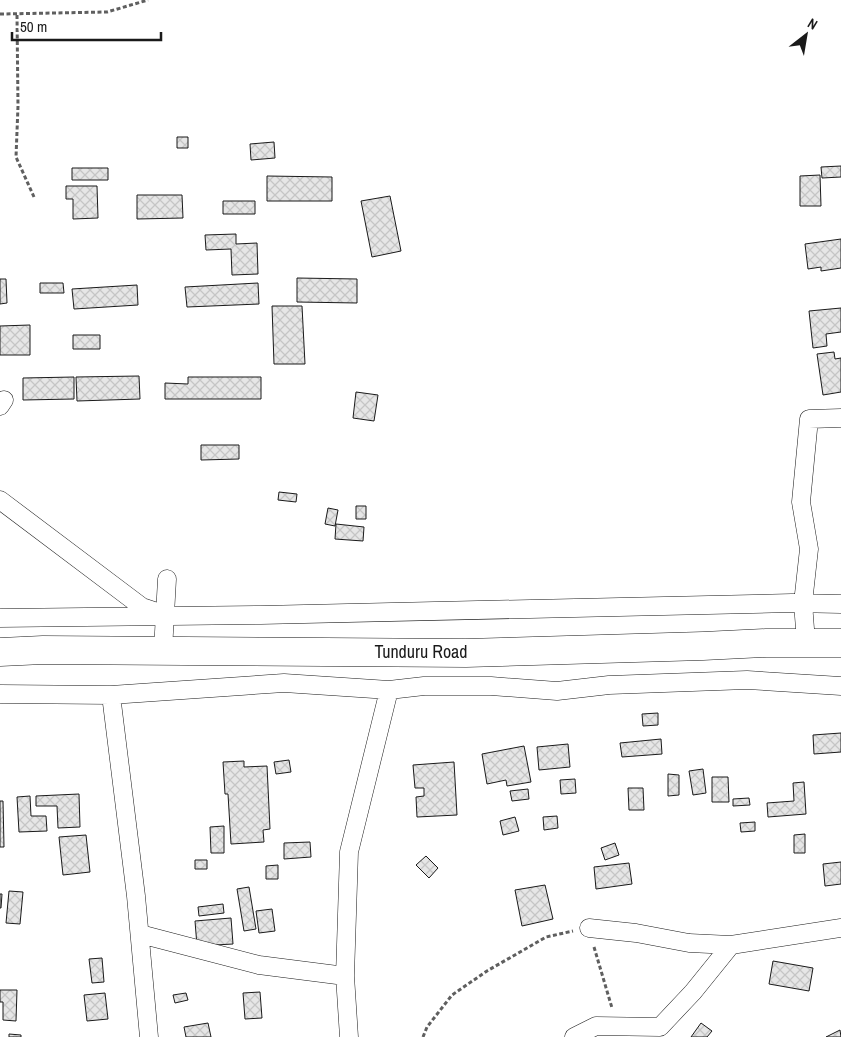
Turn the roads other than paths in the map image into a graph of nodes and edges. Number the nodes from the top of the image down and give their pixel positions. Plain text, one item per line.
1 (0, 400) edge
2 (0, 406) edge
3 (841, 418) edge
4 (0, 500) edge
5 (167, 579) dead end
6 (802, 603) junction
7 (841, 604) edge
8 (164, 615) junction
9 (0, 618) edge
10 (806, 642) junction
11 (841, 643) edge
12 (163, 650) junction
13 (0, 652) edge
14 (841, 686) edge
15 (389, 690) junction
16 (0, 694) edge
17 (111, 695) junction
18 (589, 928) road end
19 (841, 928) edge
20 (140, 934) junction
21 (731, 945) junction
22 (345, 976) junction
23 (149, 1037) edge
24 (349, 1037) edge
25 (574, 1037) edge

1 - 2 street
3 - 6 street
4 - 8 street
5 - 8 street
6 - 7 street
6 - 8 street
6 - 10 street
8 - 9 street
8 - 12 street
10 - 11 highway, Tunduru Road
10 - 12 highway, Tunduru Road
12 - 13 highway, Tunduru Road
14 - 15 street
15 - 17 street
15 - 22 street
16 - 17 street
17 - 20 street
18 - 21 street
19 - 21 street
20 - 22 street
20 - 23 street
21 - 25 street
22 - 24 street

